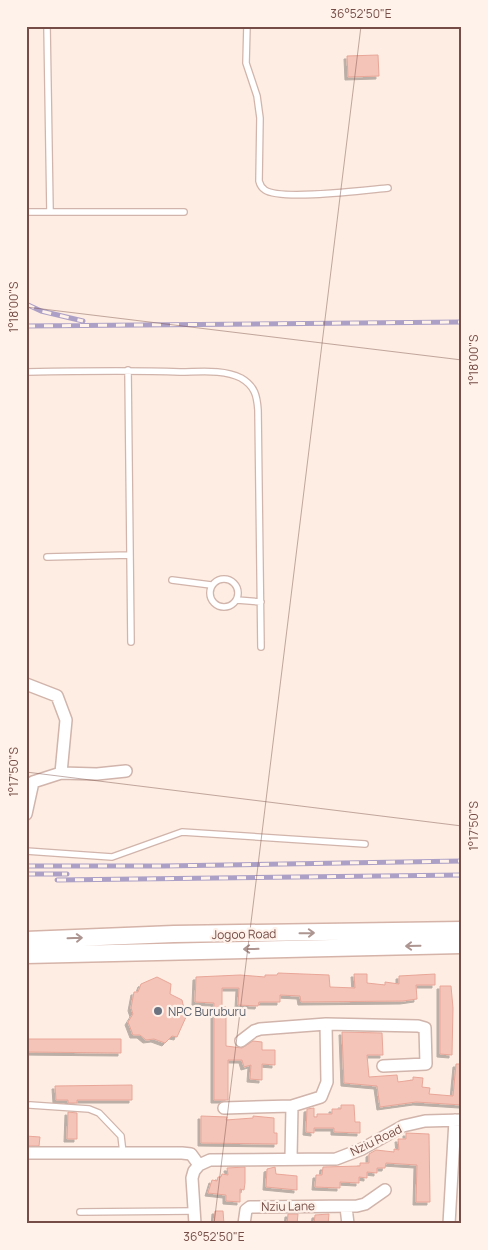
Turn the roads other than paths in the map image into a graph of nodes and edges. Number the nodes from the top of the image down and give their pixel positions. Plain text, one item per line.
1 (47, 26) edge
2 (247, 26) edge
3 (388, 188) dead end
4 (50, 211) junction
5 (26, 212) edge
6 (184, 212) dead end
7 (128, 370) junction
8 (26, 372) edge
9 (130, 555) junction
10 (46, 557) dead end
11 (172, 580) dead end
12 (211, 585) junction
13 (237, 600) junction
14 (260, 602) junction
15 (131, 642) dead end
16 (261, 647) dead end
17 (26, 684) edge
18 (126, 771) dead end
19 (61, 774) junction
20 (26, 814) edge
21 (365, 844) dead end
22 (26, 851) edge
23 (462, 930) edge
24 (26, 940) edge
25 (462, 945) edge
26 (26, 955) edge
27 (326, 1024) junction
28 (241, 1042) dead end
29 (383, 1066) dead end
30 (30, 1105) dead end
31 (292, 1106) junction
32 (224, 1108) dead end
33 (458, 1120) edge
34 (26, 1153) edge
35 (123, 1153) junction
36 (291, 1158) junction
37 (199, 1165) junction
38 (385, 1190) dead end
39 (346, 1207) junction
40 (194, 1211) junction
41 (80, 1212) dead end
42 (195, 1224) edge
43 (244, 1224) edge
44 (348, 1224) edge
45 (449, 1224) edge

1 - 4 lane
2 - 3 lane
4 - 5 lane
4 - 6 lane
7 - 8 lane
7 - 9 lane
7 - 14 lane
9 - 10 lane
9 - 15 lane
11 - 12 lane
12 - 13 lane
12 - 13 lane
13 - 14 lane
14 - 16 lane
17 - 19 street
18 - 19 street
19 - 20 street
21 - 22 lane
24 -> 23 main road, Jogoo Road
25 -> 26 main road, Jogoo Road
27 - 28 street
27 - 29 street
27 - 31 street
30 - 35 lane
31 - 32 street
31 - 36 street
33 - 36 street, Nziu Road
33 - 45 street
34 - 35 street
35 - 37 street
36 - 37 street, Nziu Road
37 - 40 street
38 - 39 street
39 - 43 street, Nziu Lane
39 - 44 street
40 - 41 lane
40 - 42 street

